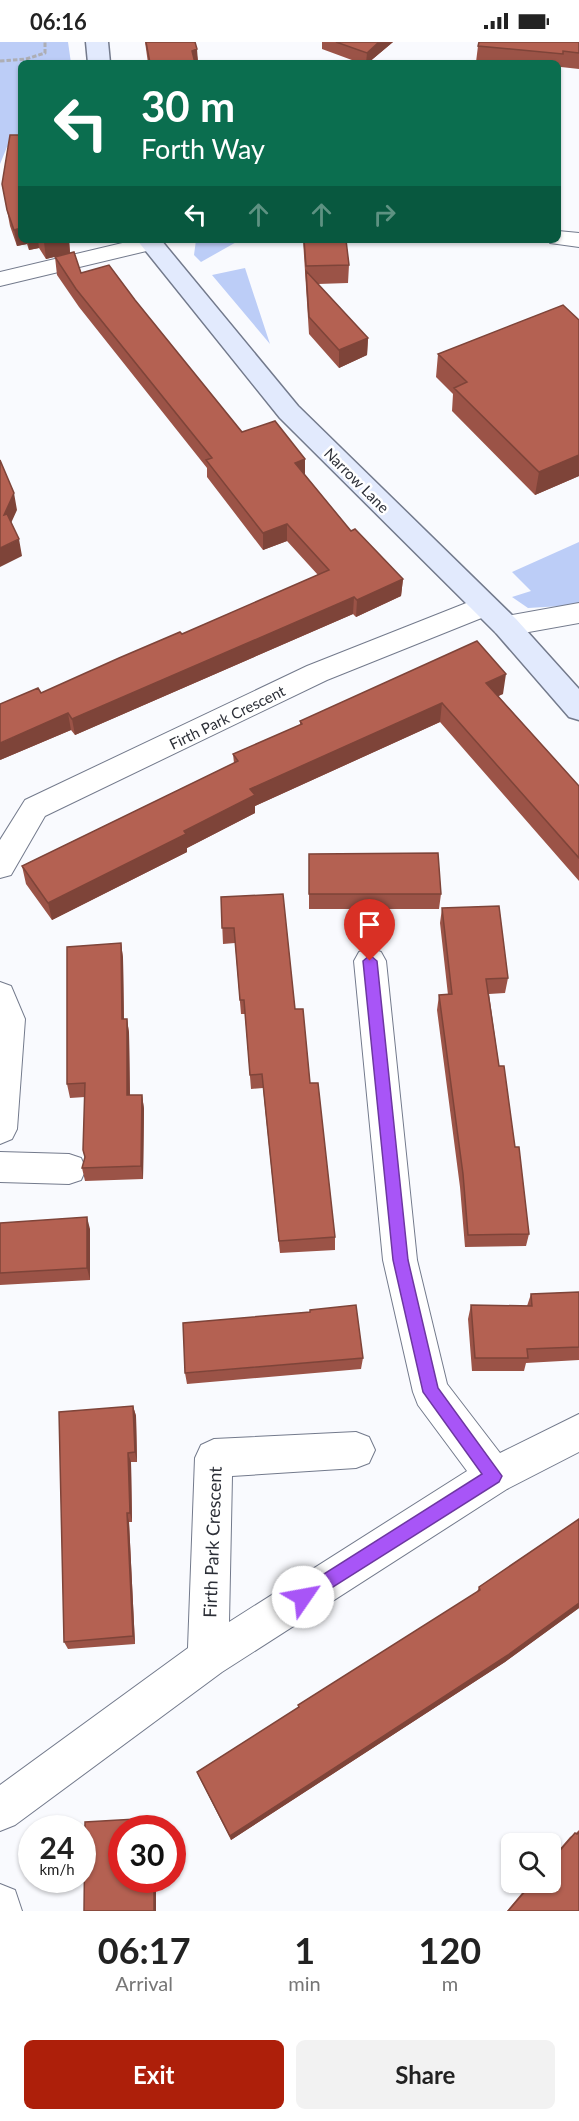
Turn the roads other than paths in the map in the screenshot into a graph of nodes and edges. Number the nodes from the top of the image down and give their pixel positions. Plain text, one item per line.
1 (97, 42) edge
2 (99, 60) edge
3 (561, 238) edge
4 (579, 240) edge
5 (146, 243) edge
6 (151, 243) edge
7 (0, 279) edge
8 (484, 606) junction
9 (579, 613) edge
10 (506, 626) junction
11 (579, 709) edge
12 (0, 866) edge
13 (370, 961) dead end
14 (0, 995) edge
15 (0, 1129) edge
16 (0, 1167) edge
17 (69, 1169) dead end
18 (579, 1432) edge
19 (356, 1450) dead end
20 (494, 1476) junction
21 (208, 1658) junction
22 (0, 1810) edge
23 (0, 1905) edge
24 (1, 1911) edge

1 - 2 main road
3 - 4 street
5 - 7 street
6 - 8 main road, Narrow Lane
8 - 10 main road, Narrow Lane
8 - 12 street, Firth Park Crescent
9 - 10 street
10 - 11 main road, Narrow Lane
13 - 20 street
14 - 15 street
16 - 17 street
18 - 20 street
19 - 21 street, Firth Park Crescent
20 - 21 street
21 - 22 street
23 - 24 street

